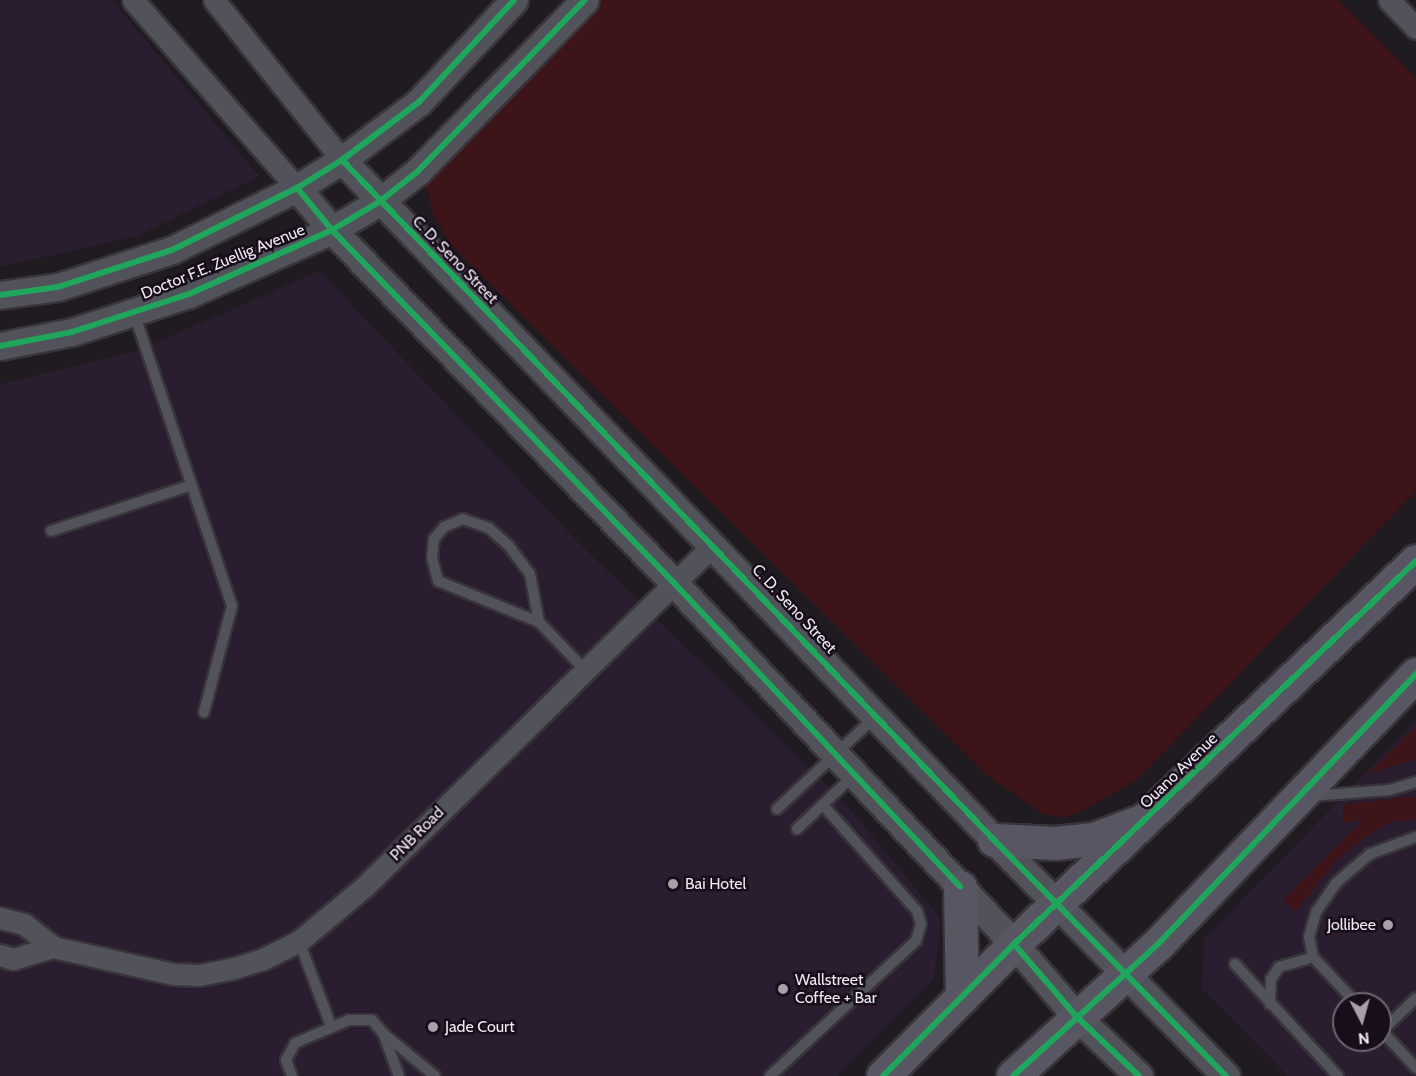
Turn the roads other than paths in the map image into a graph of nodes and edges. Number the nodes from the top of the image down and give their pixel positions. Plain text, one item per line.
1 (133, 0) edge
2 (214, 0) edge
3 (514, 0) edge
4 (585, 0) edge
5 (1389, 0) edge
6 (1416, 28) edge
7 (342, 160) junction
8 (297, 188) junction
9 (379, 202) junction
10 (332, 230) junction
11 (0, 295) edge
12 (134, 312) junction
13 (0, 346) edge
14 (192, 484) junction
15 (51, 531) dead end
16 (714, 544) junction
17 (1416, 561) edge
18 (674, 583) junction
19 (539, 622) junction
20 (584, 669) junction
21 (1416, 674) edge
22 (204, 712) dead end
23 (876, 716) junction
24 (835, 755) junction
25 (855, 775) junction
26 (1416, 782) edge
27 (1299, 796) junction
28 (823, 805) junction
29 (777, 809) dead end
30 (1149, 818) junction
31 (797, 829) dead end
32 (1416, 837) edge
33 (993, 840) junction
34 (960, 886) junction
35 (1059, 905) junction
36 (0, 918) edge
37 (299, 941) junction
38 (1014, 944) junction
39 (53, 948) junction
40 (0, 955) edge
41 (1312, 957) junction
42 (1234, 964) dead end
43 (1127, 975) junction
44 (1346, 992) edge
45 (962, 997) junction
46 (1416, 998) edge
47 (1270, 1004) junction
48 (1076, 1016) junction
49 (1392, 1020) edge
50 (331, 1026) junction
51 (383, 1033) junction
52 (1392, 1042) edge
53 (1416, 1068) edge
54 (292, 1076) edge
55 (399, 1076) edge
56 (435, 1076) edge
57 (770, 1076) edge
58 (883, 1076) edge
59 (1013, 1076) edge
60 (1139, 1076) edge
61 (1226, 1076) edge
62 (1338, 1076) edge

1 - 8 street
2 - 7 street, C. D. Seno Street
3 - 7 street, Doctor F.E. Zuellig Avenue
4 - 9 street, Doctor F.E. Zuellig Avenue
5 - 6 street
7 - 8 street, Doctor F.E. Zuellig Avenue
7 - 9 street, C. D. Seno Street
8 - 10 street
8 - 11 street, Doctor F.E. Zuellig Avenue
9 - 10 street, Doctor F.E. Zuellig Avenue
9 - 16 street, C. D. Seno Street
10 - 12 street, Doctor F.E. Zuellig Avenue
10 - 18 street
12 - 13 street, Doctor F.E. Zuellig Avenue
12 - 14 lane
14 - 15 lane
14 - 22 lane
16 - 18 street, PNB Road
16 - 23 street, C. D. Seno Street
17 - 30 highway, Ouano Avenue
18 - 20 street, PNB Road
18 - 24 street
19 - 19 lane
19 - 20 lane
20 - 37 street, PNB Road
21 - 27 highway
23 - 24 lane
23 - 33 street, C. D. Seno Street
24 - 25 street
24 - 29 lane
25 - 28 lane
25 - 34 street
26 - 27 lane
27 - 43 highway
28 - 31 lane
28 - 57 lane
30 - 33 highway
30 - 35 highway, Ouano Avenue
32 - 41 lane
33 - 35 street, C. D. Seno Street
34 - 38 street
34 - 45 highway
35 - 38 highway, Ouano Avenue
35 - 43 street, C. D. Seno Street
36 - 39 street, PNB Road
37 - 39 street, PNB Road
37 - 50 lane
38 - 45 highway, Ouano Avenue
38 - 48 street
39 - 40 street, PNB Road
41 - 44 lane
41 - 47 lane
42 - 47 lane
43 - 48 highway
43 - 61 street, C. D. Seno Street
45 - 58 highway, Ouano Avenue
46 - 49 lane
47 - 62 lane
48 - 59 highway
48 - 60 street
50 - 51 lane
50 - 54 lane
51 - 55 lane
51 - 56 lane
52 - 53 lane

